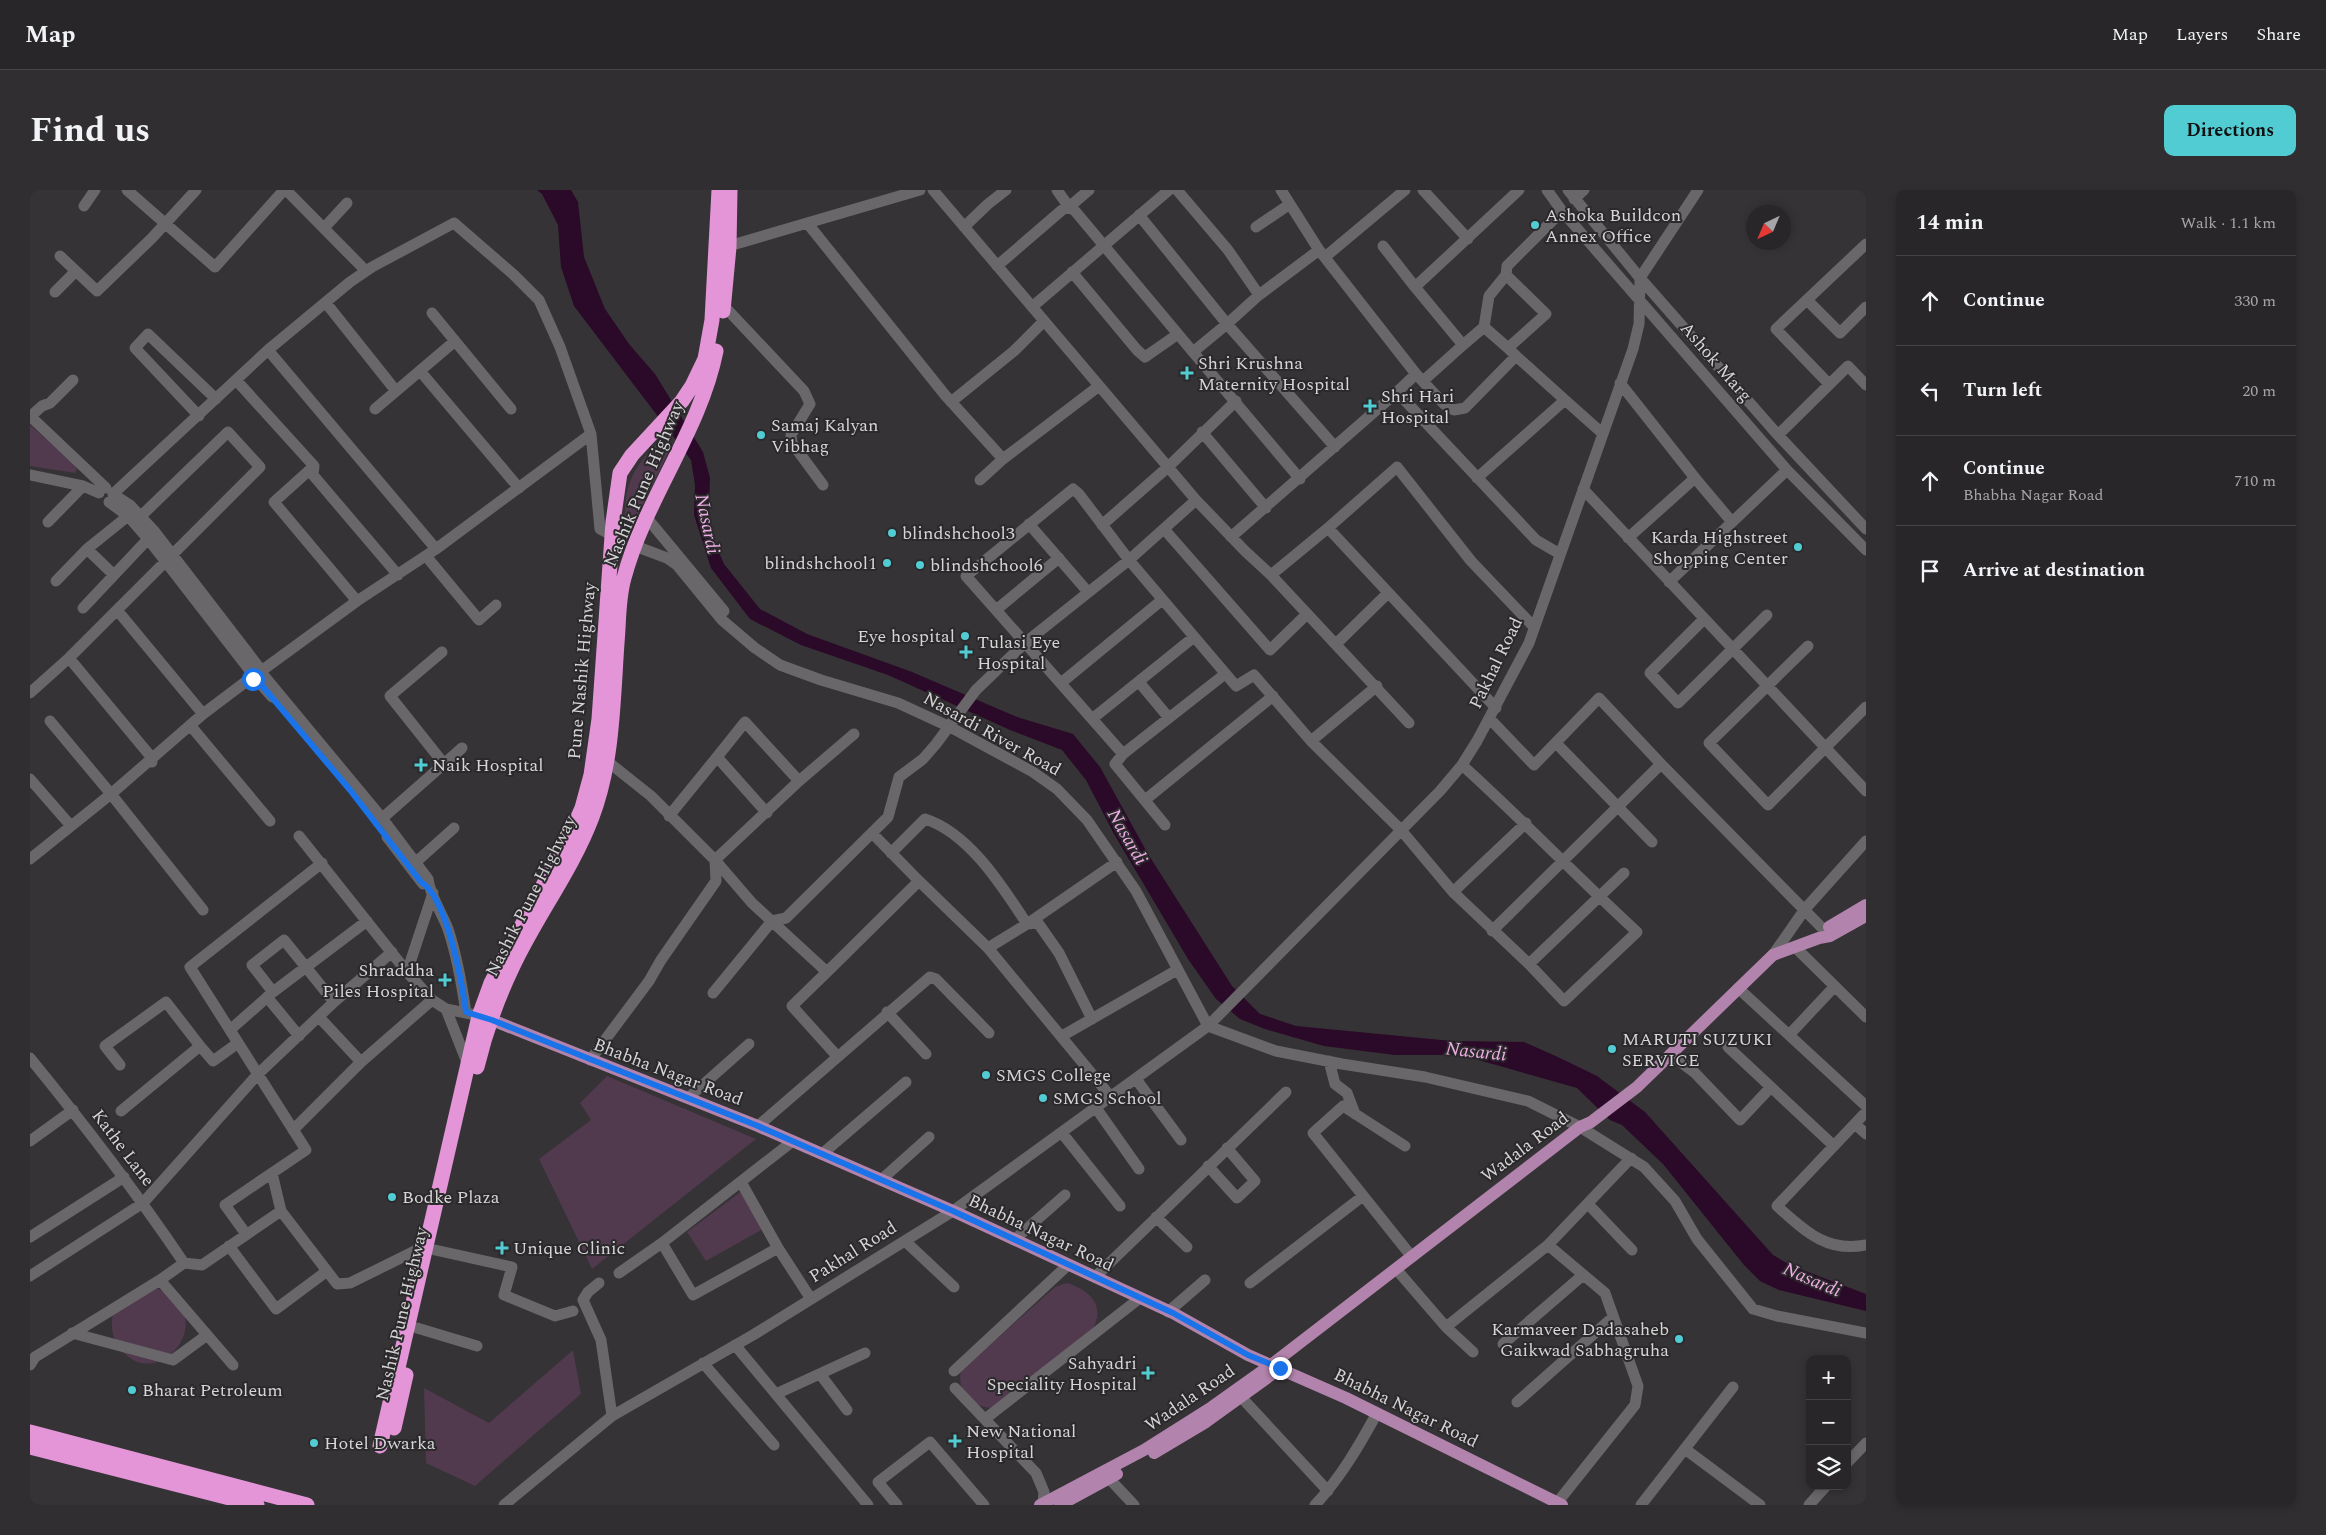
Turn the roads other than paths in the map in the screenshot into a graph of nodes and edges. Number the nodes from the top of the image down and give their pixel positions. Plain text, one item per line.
1 (95, 190) edge
2 (126, 190) edge
3 (196, 190) edge
4 (285, 190) edge
5 (719, 190) edge
6 (730, 190) edge
7 (920, 190) edge
8 (933, 190) edge
9 (1006, 190) edge
10 (1057, 190) edge
11 (1089, 190) edge
12 (1169, 190) edge
13 (1177, 190) edge
14 (1281, 190) edge
15 (1405, 190) edge
16 (1423, 190) edge
17 (1519, 190) edge
18 (1547, 190) edge
19 (1584, 190) edge
20 (1698, 190) edge
21 (1571, 194) edge
22 (347, 203) dead end
23 (1290, 204) junction
24 (84, 206) dead end
25 (1069, 207) junction
26 (1562, 212) junction
27 (1138, 215) junction
28 (166, 223) junction
29 (808, 224) junction
30 (964, 227) junction
31 (1256, 227) dead end
32 (324, 228) junction
33 (1468, 238) junction
34 (1104, 244) junction
35 (1866, 244) edge
36 (1383, 246) dead end
37 (723, 248) junction
38 (1322, 253) junction
39 (60, 256) dead end
40 (997, 266) junction
41 (366, 270) junction
42 (76, 271) junction
43 (1072, 272) junction
44 (1506, 275) junction
45 (1640, 278) junction
46 (1415, 287) junction
47 (55, 292) dead end
48 (1259, 295) junction
49 (1639, 300) junction
50 (1807, 300) junction
51 (326, 303) junction
52 (724, 306) junction
53 (1032, 307) junction
54 (1866, 307) edge
55 (432, 313) dead end
56 (1044, 322) junction
57 (1227, 324) junction
58 (1484, 327) junction
59 (1178, 334) junction
60 (455, 341) junction
61 (1463, 345) junction
62 (268, 350) junction
63 (1193, 352) junction
64 (1512, 352) junction
65 (420, 371) junction
66 (1420, 378) junction
67 (73, 380) dead end
68 (236, 380) junction
69 (1620, 383) junction
70 (1829, 384) junction
71 (1866, 385) edge
72 (1099, 386) junction
73 (396, 391) junction
74 (1397, 392) junction
75 (216, 399) junction
76 (1565, 400) junction
77 (1236, 401) junction
78 (951, 402) junction
79 (376, 409) dead end
80 (511, 409) dead end
81 (30, 416) edge
82 (199, 416) junction
83 (1202, 432) junction
84 (1602, 433) junction
85 (591, 434) junction
86 (1778, 434) junction
87 (1335, 447) junction
88 (1004, 459) junction
89 (314, 466) junction
90 (1168, 467) junction
91 (1787, 470) junction
92 (30, 475) edge
93 (1477, 478) junction
94 (1695, 478) junction
95 (1300, 479) junction
96 (980, 480) dead end
97 (824, 485) dead end
98 (83, 486) junction
99 (519, 488) junction
100 (1583, 489) junction
101 (107, 494) junction
102 (1196, 500) junction
103 (1266, 508) junction
104 (128, 516) junction
105 (142, 516) junction
106 (647, 518) junction
107 (48, 522) dead end
108 (1732, 522) junction
109 (1029, 524) junction
110 (1102, 525) junction
111 (1328, 528) junction
112 (613, 529) junction
113 (1164, 529) junction
114 (1866, 529) edge
115 (1231, 538) junction
116 (1628, 538) junction
117 (148, 539) junction
118 (635, 546) junction
119 (87, 549) junction
120 (436, 549) junction
121 (1866, 550) edge
122 (1560, 554) junction
123 (426, 556) junction
124 (169, 557) junction
125 (1058, 558) junction
126 (1128, 560) junction
127 (398, 574) junction
128 (1271, 575) junction
129 (114, 576) junction
130 (56, 580) dead end
131 (1669, 582) junction
132 (1088, 592) junction
133 (1388, 592) junction
134 (1162, 600) junction
135 (358, 601) junction
136 (496, 605) dead end
137 (84, 608) dead end
138 (117, 610) junction
139 (996, 610) junction
140 (1307, 614) junction
141 (1767, 615) dead end
142 (1704, 619) junction
143 (1534, 627) junction
144 (736, 632) junction
145 (1194, 637) junction
146 (1026, 642) junction
147 (1336, 644) junction
148 (1808, 646) dead end
149 (1733, 649) junction
150 (442, 652) dead end
151 (69, 658) junction
152 (258, 673) junction
153 (1225, 674) junction
154 (1139, 682) junction
155 (1061, 683) junction
156 (1377, 686) junction
157 (1767, 686) junction
158 (30, 693) edge
159 (1273, 696) junction
160 (1866, 707) edge
161 (1496, 708) junction
162 (203, 714) junction
163 (1169, 718) junction
164 (1092, 719) junction
165 (1490, 719) junction
166 (50, 721) dead end
167 (952, 722) junction
168 (1410, 723) dead end
169 (190, 725) junction
170 (854, 734) dead end
171 (1311, 742) junction
172 (1556, 743) junction
173 (462, 748) dead end
174 (1825, 748) junction
175 (1123, 754) junction
176 (600, 756) junction
177 (717, 756) junction
178 (152, 760) junction
179 (444, 764) junction
180 (1661, 764) junction
181 (1462, 765) junction
182 (30, 779) edge
183 (799, 781) junction
184 (1866, 792) edge
185 (111, 794) junction
186 (1145, 800) junction
187 (1618, 806) junction
188 (767, 813) junction
189 (669, 816) junction
190 (379, 820) junction
191 (270, 821) dead end
192 (1526, 823) junction
193 (71, 826) junction
194 (1165, 826) dead end
195 (454, 828) dead end
196 (1401, 830) junction
197 (872, 833) junction
198 (300, 836) dead end
199 (1866, 841) edge
200 (1652, 842) dead end
201 (891, 852) junction
202 (30, 859) edge
203 (715, 860) junction
204 (1562, 861) junction
205 (416, 862) junction
206 (1117, 862) junction
207 (322, 863) junction
208 (1624, 873) dead end
209 (918, 881) junction
210 (431, 890) junction
211 (1453, 892) junction
212 (1600, 898) junction
213 (1805, 909) junction
214 (202, 910) dead end
215 (1865, 915) edge
216 (368, 921) junction
217 (772, 921) junction
218 (1027, 924) junction
219 (1492, 931) junction
220 (1825, 935) junction
221 (1795, 947) junction
222 (988, 948) junction
223 (392, 952) junction
224 (1773, 955) junction
225 (1529, 964) junction
226 (304, 967) junction
227 (1177, 970) junction
228 (407, 972) junction
229 (827, 972) junction
230 (1835, 986) junction
231 (1738, 988) junction
232 (713, 993) dead end
233 (270, 994) junction
234 (432, 1000) junction
235 (334, 1002) junction
236 (446, 1009) junction
237 (887, 1012) junction
238 (479, 1016) junction
239 (320, 1017) junction
240 (1866, 1017) edge
241 (1092, 1018) junction
242 (1211, 1022) junction
243 (230, 1030) junction
244 (989, 1033) dead end
245 (1789, 1035) junction
246 (299, 1036) junction
247 (1062, 1036) junction
248 (238, 1043) junction
249 (749, 1044) dead end
250 (200, 1046) junction
251 (1728, 1047) dead end
252 (926, 1054) dead end
253 (1670, 1054) junction
254 (837, 1056) junction
255 (30, 1058) edge
256 (590, 1060) junction
257 (361, 1062) junction
258 (1329, 1062) junction
259 (120, 1065) dead end
260 (468, 1065) junction
261 (258, 1074) junction
262 (1136, 1079) junction
263 (906, 1082) dead end
264 (1771, 1087) junction
265 (1286, 1092) dead end
266 (1111, 1097) junction
267 (688, 1098) junction
268 (1866, 1106) edge
269 (1096, 1108) junction
270 (73, 1110) junction
271 (121, 1111) dead end
272 (1866, 1112) edge
273 (1355, 1114) junction
274 (1855, 1124) junction
275 (758, 1126) junction
276 (1586, 1126) junction
277 (294, 1130) junction
278 (1062, 1133) junction
279 (1866, 1134) edge
280 (929, 1137) dead end
281 (1181, 1140) dead end
282 (30, 1141) edge
283 (793, 1141) junction
284 (1404, 1146) dead end
285 (1834, 1146) junction
286 (1227, 1148) junction
287 (822, 1154) junction
288 (1631, 1158) junction
289 (1208, 1166) junction
290 (1139, 1169) dead end
291 (272, 1173) junction
292 (124, 1177) junction
293 (881, 1180) junction
294 (741, 1182) junction
295 (1065, 1195) dead end
296 (1363, 1196) junction
297 (143, 1203) junction
298 (1588, 1204) junction
299 (1120, 1206) dead end
300 (281, 1211) junction
301 (953, 1211) junction
302 (1156, 1217) junction
303 (246, 1234) junction
304 (30, 1237) edge
305 (1014, 1240) junction
306 (905, 1241) junction
307 (662, 1243) junction
308 (1548, 1245) junction
309 (1866, 1245) edge
310 (229, 1246) junction
311 (1187, 1247) dead end
312 (431, 1248) junction
313 (778, 1248) junction
314 (1632, 1250) dead end
315 (1412, 1257) junction
316 (184, 1263) junction
317 (1068, 1265) junction
318 (327, 1270) junction
319 (619, 1272) dead end
320 (1398, 1272) junction
321 (1583, 1275) junction
322 (30, 1276) edge
323 (1095, 1277) junction
324 (160, 1280) junction
325 (1205, 1280) dead end
326 (599, 1283) dead end
327 (1250, 1283) dead end
328 (954, 1287) dead end
329 (1140, 1298) junction
330 (810, 1300) junction
331 (573, 1311) dead end
332 (1168, 1312) junction
333 (1613, 1317) junction
334 (417, 1328) junction
335 (1446, 1328) junction
336 (72, 1333) junction
337 (1866, 1334) edge
338 (207, 1336) junction
339 (736, 1344) junction
340 (1503, 1344) dead end
341 (478, 1346) dead end
342 (1473, 1352) dead end
343 (865, 1353) dead end
344 (703, 1363) junction
345 (30, 1365) edge
346 (233, 1365) dead end
347 (1276, 1366) junction
348 (954, 1371) dead end
349 (820, 1374) junction
350 (1733, 1387) dead end
351 (955, 1388) dead end
352 (776, 1394) junction
353 (1242, 1398) junction
354 (1517, 1402) dead end
355 (847, 1410) dead end
356 (1377, 1413) junction
357 (612, 1416) junction
358 (985, 1419) junction
359 (30, 1432) edge
360 (1866, 1443) edge
361 (774, 1445) dead end
362 (30, 1447) edge
363 (1685, 1449) junction
364 (1851, 1459) edge
365 (1106, 1475) junction
366 (1822, 1490) edge
367 (1328, 1492) junction
368 (1041, 1504) edge
369 (1559, 1504) edge
370 (257, 1505) edge
371 (307, 1505) edge
372 (504, 1505) edge
373 (868, 1505) edge
374 (897, 1505) edge
375 (984, 1505) edge
376 (1060, 1505) edge
377 (1134, 1505) edge
378 (1316, 1505) edge
379 (1641, 1505) edge
380 (1760, 1505) edge
381 (1809, 1505) edge

1 - 24 street
2 - 28 street
3 - 28 street
4 - 28 street
4 - 32 street
5 - 37 highway, Nashik Pune Highway
6 - 37 highway, Nashik Pune Highway
7 - 29 street
8 - 30 street
9 - 30 street
10 - 25 street
11 - 25 street
12 - 27 street
13 - 48 street
14 - 23 street
15 - 38 street
16 - 33 street
17 - 33 street
18 - 26 street, Ashok Marg
19 - 21 street
20 - 45 street
21 - 45 street, Ashok Marg
22 - 32 street
23 - 31 street
23 - 38 street
25 - 34 street
25 - 40 street
26 - 44 street
26 - 49 street, Ashok Marg
27 - 34 street
27 - 57 street
28 - 42 street
29 - 37 street
29 - 78 street
30 - 40 street
32 - 41 street
33 - 46 street
34 - 43 street
34 - 59 street
35 - 50 street
36 - 46 street
37 - 52 highway, Nashik Pune Highway
37 - 112 highway, Nashik Pune Highway
38 - 48 street
38 - 66 street
39 - 42 street
40 - 53 street
41 - 51 street
41 - 85 street
42 - 47 street
43 - 53 street
43 - 59 street
44 - 58 street
44 - 64 street
45 - 49 street, Pakhal Road
45 - 86 street, Ashok Marg
46 - 61 street
48 - 57 street
49 - 69 street, Pakhal Road
49 - 91 street, Ashok Marg
50 - 54 street
50 - 70 street
51 - 62 street
51 - 73 street
52 - 97 street
52 - 106 highway, Nashik Pune Highway
53 - 56 street
55 - 60 street
56 - 72 street
56 - 78 street
57 - 63 street
57 - 87 street
58 - 61 street
58 - 64 street
59 - 63 street
60 - 65 street
60 - 80 street
61 - 66 street
62 - 68 street
62 - 120 street
63 - 77 street
64 - 66 street
64 - 76 street
65 - 73 street
65 - 99 street
66 - 74 street
67 - 81 street
68 - 75 street
68 - 89 street
69 - 84 street, Pakhal Road
69 - 94 street
70 - 71 street
70 - 86 street
72 - 88 street
72 - 90 street
73 - 79 street
74 - 87 street
74 - 93 street
75 - 82 street
75 - 82 street
76 - 84 street
76 - 93 street
77 - 83 street
77 - 95 street
78 - 88 street
81 - 101 street
82 - 101 street
83 - 90 street
83 - 103 street
84 - 100 street, Pakhal Road
85 - 99 street
85 - 112 street
86 - 114 street, Ashok Marg
87 - 95 street
88 - 96 street
89 - 127 street
89 - 135 street
90 - 102 street
90 - 110 street
91 - 108 street
91 - 121 street, Ashok Marg
92 - 98 street
93 - 122 street
94 - 108 street
94 - 116 street
95 - 103 street
98 - 101 street
98 - 107 street
99 - 120 street
100 - 116 street
100 - 122 street, Pakhal Road
101 - 104 street
101 - 105 street
102 - 113 street
102 - 115 street
103 - 115 street
104 - 117 street
104 - 119 street
105 - 124 street
105 - 124 street
106 - 118 highway, Nashik Pune Highway
106 - 144 street
108 - 131 street
109 - 110 street
109 - 125 street
109 - 139 street
110 - 126 street
111 - 128 street
111 - 133 street
111 - 143 street
112 - 176 highway, Pune Nashik Highway
113 - 126 street
113 - 140 street
115 - 128 street
116 - 131 street
117 - 124 street
117 - 129 street
118 - 144 street, Nasardi River Road
118 - 176 highway, Nashik Pune Highway
119 - 129 street
119 - 130 street
120 - 123 street
122 - 143 street, Pakhal Road
123 - 127 street
123 - 136 street
124 - 138 street
124 - 152 street
125 - 132 street
125 - 139 street
126 - 132 street
126 - 134 street
127 - 135 street
128 - 140 street
129 - 137 street
131 - 142 street
132 - 146 street
133 - 147 street
133 - 161 street
134 - 145 street
134 - 155 street
135 - 152 street
138 - 151 street
138 - 162 street
139 - 146 street
140 - 147 street
141 - 149 street
142 - 149 street
142 - 149 street
143 - 161 street, Pakhal Road
144 - 167 street, Nasardi River Road
145 - 153 street
145 - 154 street
146 - 155 street
146 - 167 street
147 - 156 street
148 - 157 street
149 - 157 street
150 - 179 street
151 - 158 street
151 - 178 street
152 - 162 street
152 - 190 street
153 - 159 street
153 - 163 street
154 - 163 street
154 - 164 street
155 - 164 street
156 - 168 street
156 - 171 street
157 - 174 street
157 - 174 street
159 - 171 street
159 - 186 street
160 - 174 street
161 - 165 street, Pakhal Road
162 - 169 street
163 - 175 street
164 - 175 street
165 - 172 street
165 - 181 street, Pakhal Road
166 - 185 street
167 - 197 street
167 - 206 street, Nasardi River Road
169 - 178 street
169 - 191 street
170 - 183 street
171 - 196 street
172 - 180 street
172 - 187 street
173 - 179 street
174 - 184 street
175 - 186 street
176 - 189 street
176 - 238 highway, Nashik Pune Highway
177 - 183 street
177 - 188 street
177 - 189 street
178 - 185 street
179 - 190 street
180 - 187 street
180 - 213 street
181 - 192 street
181 - 196 street, Pakhal Road
182 - 193 street
183 - 188 street
185 - 193 street
185 - 214 street
186 - 194 street
187 - 200 street
187 - 204 street
188 - 203 street
189 - 203 street
190 - 205 street
190 - 210 street
192 - 204 street
192 - 211 street
193 - 202 street
195 - 205 street
196 - 211 street
196 - 242 street, Pakhal Road
197 - 201 street
197 - 217 street
198 - 207 street
199 - 213 street
201 - 209 street
201 - 218 street
203 - 217 street
203 - 256 street
204 - 212 street
204 - 219 street
205 - 210 street
206 - 218 street
206 - 227 street, Nasardi River Road
207 - 216 street
207 - 243 street
208 - 212 street
209 - 222 street
209 - 229 street
210 - 228 street
210 - 238 street
211 - 219 street
212 - 225 street
212 - 225 street
213 - 220 street
213 - 224 street
215 - 220 main road
216 - 223 street
216 - 226 street
217 - 229 street
217 - 232 street
218 - 222 street
218 - 241 street
219 - 225 street
220 - 221 main road
221 - 224 main road
221 - 230 street
222 - 247 street
223 - 228 street
223 - 235 street
224 - 231 main road
226 - 233 street
226 - 233 street
226 - 235 street
227 - 241 street
227 - 242 street, Nasardi River Road
228 - 234 street
229 - 254 street
230 - 240 street
230 - 245 street
231 - 245 street
231 - 253 main road
233 - 243 street
233 - 246 street
234 - 236 street
234 - 257 street
235 - 239 street
236 - 238 street
236 - 260 street
237 - 244 street
237 - 252 street
237 - 254 street
238 - 256 main road, Bhabha Nagar Road
238 - 260 highway
238 - 312 highway, Nashik Pune Highway
239 - 246 street
239 - 257 street
241 - 247 street
242 - 258 street
242 - 262 street, Pakhal Road
243 - 248 street
245 - 268 street
246 - 261 street
247 - 266 street
248 - 250 street
248 - 261 street
249 - 267 street
250 - 259 street
250 - 271 street
251 - 264 street
253 - 264 street
253 - 276 main road
254 - 275 street
255 - 270 street, Kathe Lane
256 - 267 main road, Bhabha Nagar Road
257 - 277 street
258 - 273 street
258 - 276 street
260 - 312 highway
261 - 277 street
261 - 297 street
262 - 266 street, Pakhal Road
262 - 281 street
263 - 287 street
264 - 285 street
265 - 286 street
266 - 269 street, Pakhal Road
267 - 275 main road, Bhabha Nagar Road
269 - 278 street, Pakhal Road
269 - 290 street
270 - 282 street
270 - 292 street, Kathe Lane
272 - 274 street
273 - 284 street
273 - 296 street
274 - 279 street
274 - 285 street
275 - 283 main road, Bhabha Nagar Road
276 - 288 street
276 - 315 main road, Wadala Road
276 - 320 main road, Wadala Road
277 - 291 street
278 - 299 street
278 - 301 street, Pakhal Road
280 - 293 street
283 - 287 main road, Bhabha Nagar Road
283 - 294 street
285 - 309 street
286 - 289 street
286 - 289 street
287 - 293 main road, Bhabha Nagar Road
288 - 298 street
288 - 337 street
289 - 302 street
291 - 300 street
291 - 303 street
292 - 297 street, Kathe Lane
292 - 304 street
293 - 301 main road, Bhabha Nagar Road
294 - 307 street
294 - 313 street
295 - 305 street
296 - 315 street
296 - 327 street
297 - 316 street, Kathe Lane
297 - 322 street
298 - 308 street
298 - 314 street
300 - 303 street
300 - 318 street
301 - 305 main road, Bhabha Nagar Road
301 - 306 street, Pakhal Road
302 - 311 street
302 - 323 street
303 - 310 street
305 - 317 main road, Bhabha Nagar Road
306 - 328 street
306 - 330 street, Pakhal Road
307 - 313 street
307 - 319 street
308 - 321 street
308 - 335 street
310 - 316 street
310 - 318 street
312 - 318 street
312 - 331 street
312 - 334 highway, Nashik Pune Highway
312 - 334 highway, Nashik Pune Highway
313 - 330 street
315 - 320 main road, Wadala Road
316 - 324 street
317 - 323 main road, Bhabha Nagar Road
317 - 348 street
320 - 335 street
320 - 347 main road, Wadala Road
321 - 333 street
321 - 340 street
323 - 329 main road, Bhabha Nagar Road
324 - 336 street
324 - 338 street
325 - 332 street
326 - 357 street
329 - 332 main road, Bhabha Nagar Road
329 - 358 street
330 - 339 street, Pakhal Road
332 - 347 main road, Bhabha Nagar Road
333 - 354 street
333 - 369 street
334 - 341 street
335 - 342 street
336 - 338 street
336 - 345 street
338 - 346 street
339 - 344 street, Pakhal Road
339 - 352 street
343 - 349 street
344 - 357 street, Pakhal Road
344 - 361 street
347 - 353 main road, Wadala Road
347 - 356 main road, Bhabha Nagar Road
347 - 365 main road, Wadala Road
349 - 352 street
349 - 355 street
350 - 363 street
351 - 358 street
352 - 373 street
353 - 365 main road, Wadala Road
353 - 367 street
356 - 367 street
356 - 369 main road, Bhabha Nagar Road
357 - 372 street, Pakhal Road
358 - 368 street
359 - 371 highway
360 - 364 street
362 - 370 highway
363 - 379 street
363 - 380 street
365 - 368 main road, Wadala Road
365 - 376 main road, Wadala Road
365 - 377 street
366 - 381 street
367 - 378 street
374 - 375 street

